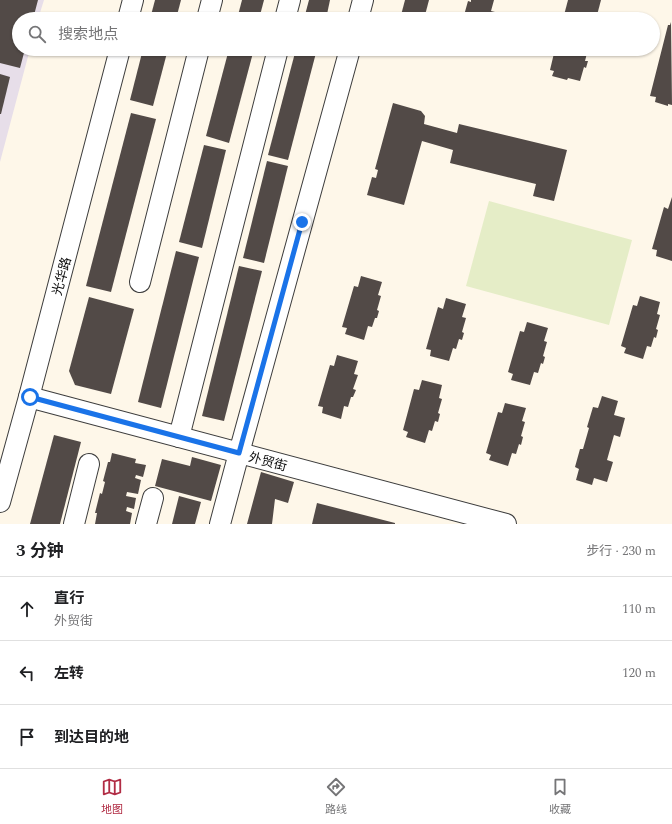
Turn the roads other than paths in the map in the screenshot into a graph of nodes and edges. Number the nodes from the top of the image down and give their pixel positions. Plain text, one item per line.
1 (133, 0) edge
2 (212, 0) edge
3 (290, 0) edge
4 (363, 0) edge
5 (130, 12) edge
6 (209, 12) edge
7 (287, 12) edge
8 (360, 12) edge
9 (118, 56) edge
10 (197, 56) edge
11 (276, 56) edge
12 (348, 56) edge
13 (140, 282) dead end
14 (30, 397) junction
15 (179, 437) junction
16 (239, 453) junction
17 (89, 464) dead end
18 (153, 498) dead end
19 (0, 502) edge
20 (74, 524) edge
21 (146, 524) edge
22 (220, 524) edge
23 (506, 524) edge

1 - 5 street
2 - 6 street
3 - 7 street
4 - 8 street
9 - 14 street, 光华路
10 - 13 street
11 - 15 street
12 - 16 street
14 - 15 street, 外贸街
14 - 19 street, 光华路
15 - 16 street, 外贸街
16 - 22 street
16 - 23 street, 外贸街
17 - 20 street
18 - 21 street

